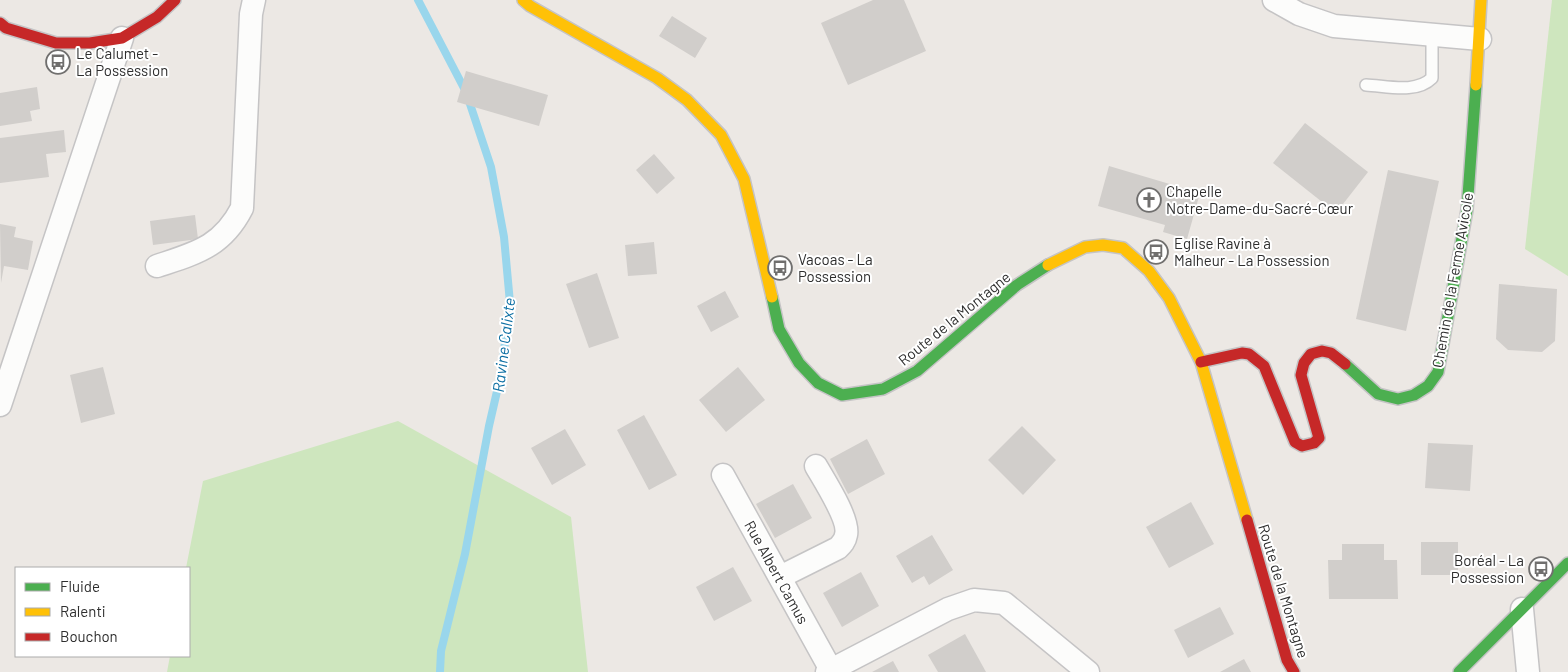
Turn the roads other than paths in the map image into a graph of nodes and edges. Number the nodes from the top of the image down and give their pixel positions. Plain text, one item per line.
1 (175, 0) edge
2 (254, 0) edge
3 (523, 0) edge
4 (1274, 0) edge
5 (1481, 0) edge
6 (0, 24) edge
7 (1432, 35) junction
8 (122, 38) junction
9 (1480, 39) junction
10 (1366, 85) dead end
11 (158, 266) dead end
12 (1201, 362) junction
13 (0, 405) edge
14 (816, 466) dead end
15 (723, 475) dead end
16 (1568, 563) edge
17 (780, 577) junction
18 (1522, 609) junction
19 (829, 671) edge
20 (1088, 672) edge
21 (1294, 672) edge
22 (1459, 672) edge
23 (1528, 672) edge

1 - 8 main road
2 - 11 street
3 - 12 main road, Route de la Montagne
4 - 7 street
5 - 9 main road, Chemin de la Ferme Avicole
6 - 8 main road
7 - 9 street
7 - 10 lane
8 - 13 street
9 - 12 main road, Chemin de la Ferme Avicole
12 - 21 main road, Route de la Montagne
14 - 17 street
15 - 17 street, Rue Albert Camus
16 - 18 main road
17 - 19 street, Rue Albert Camus
18 - 22 main road
18 - 23 street
19 - 20 street

